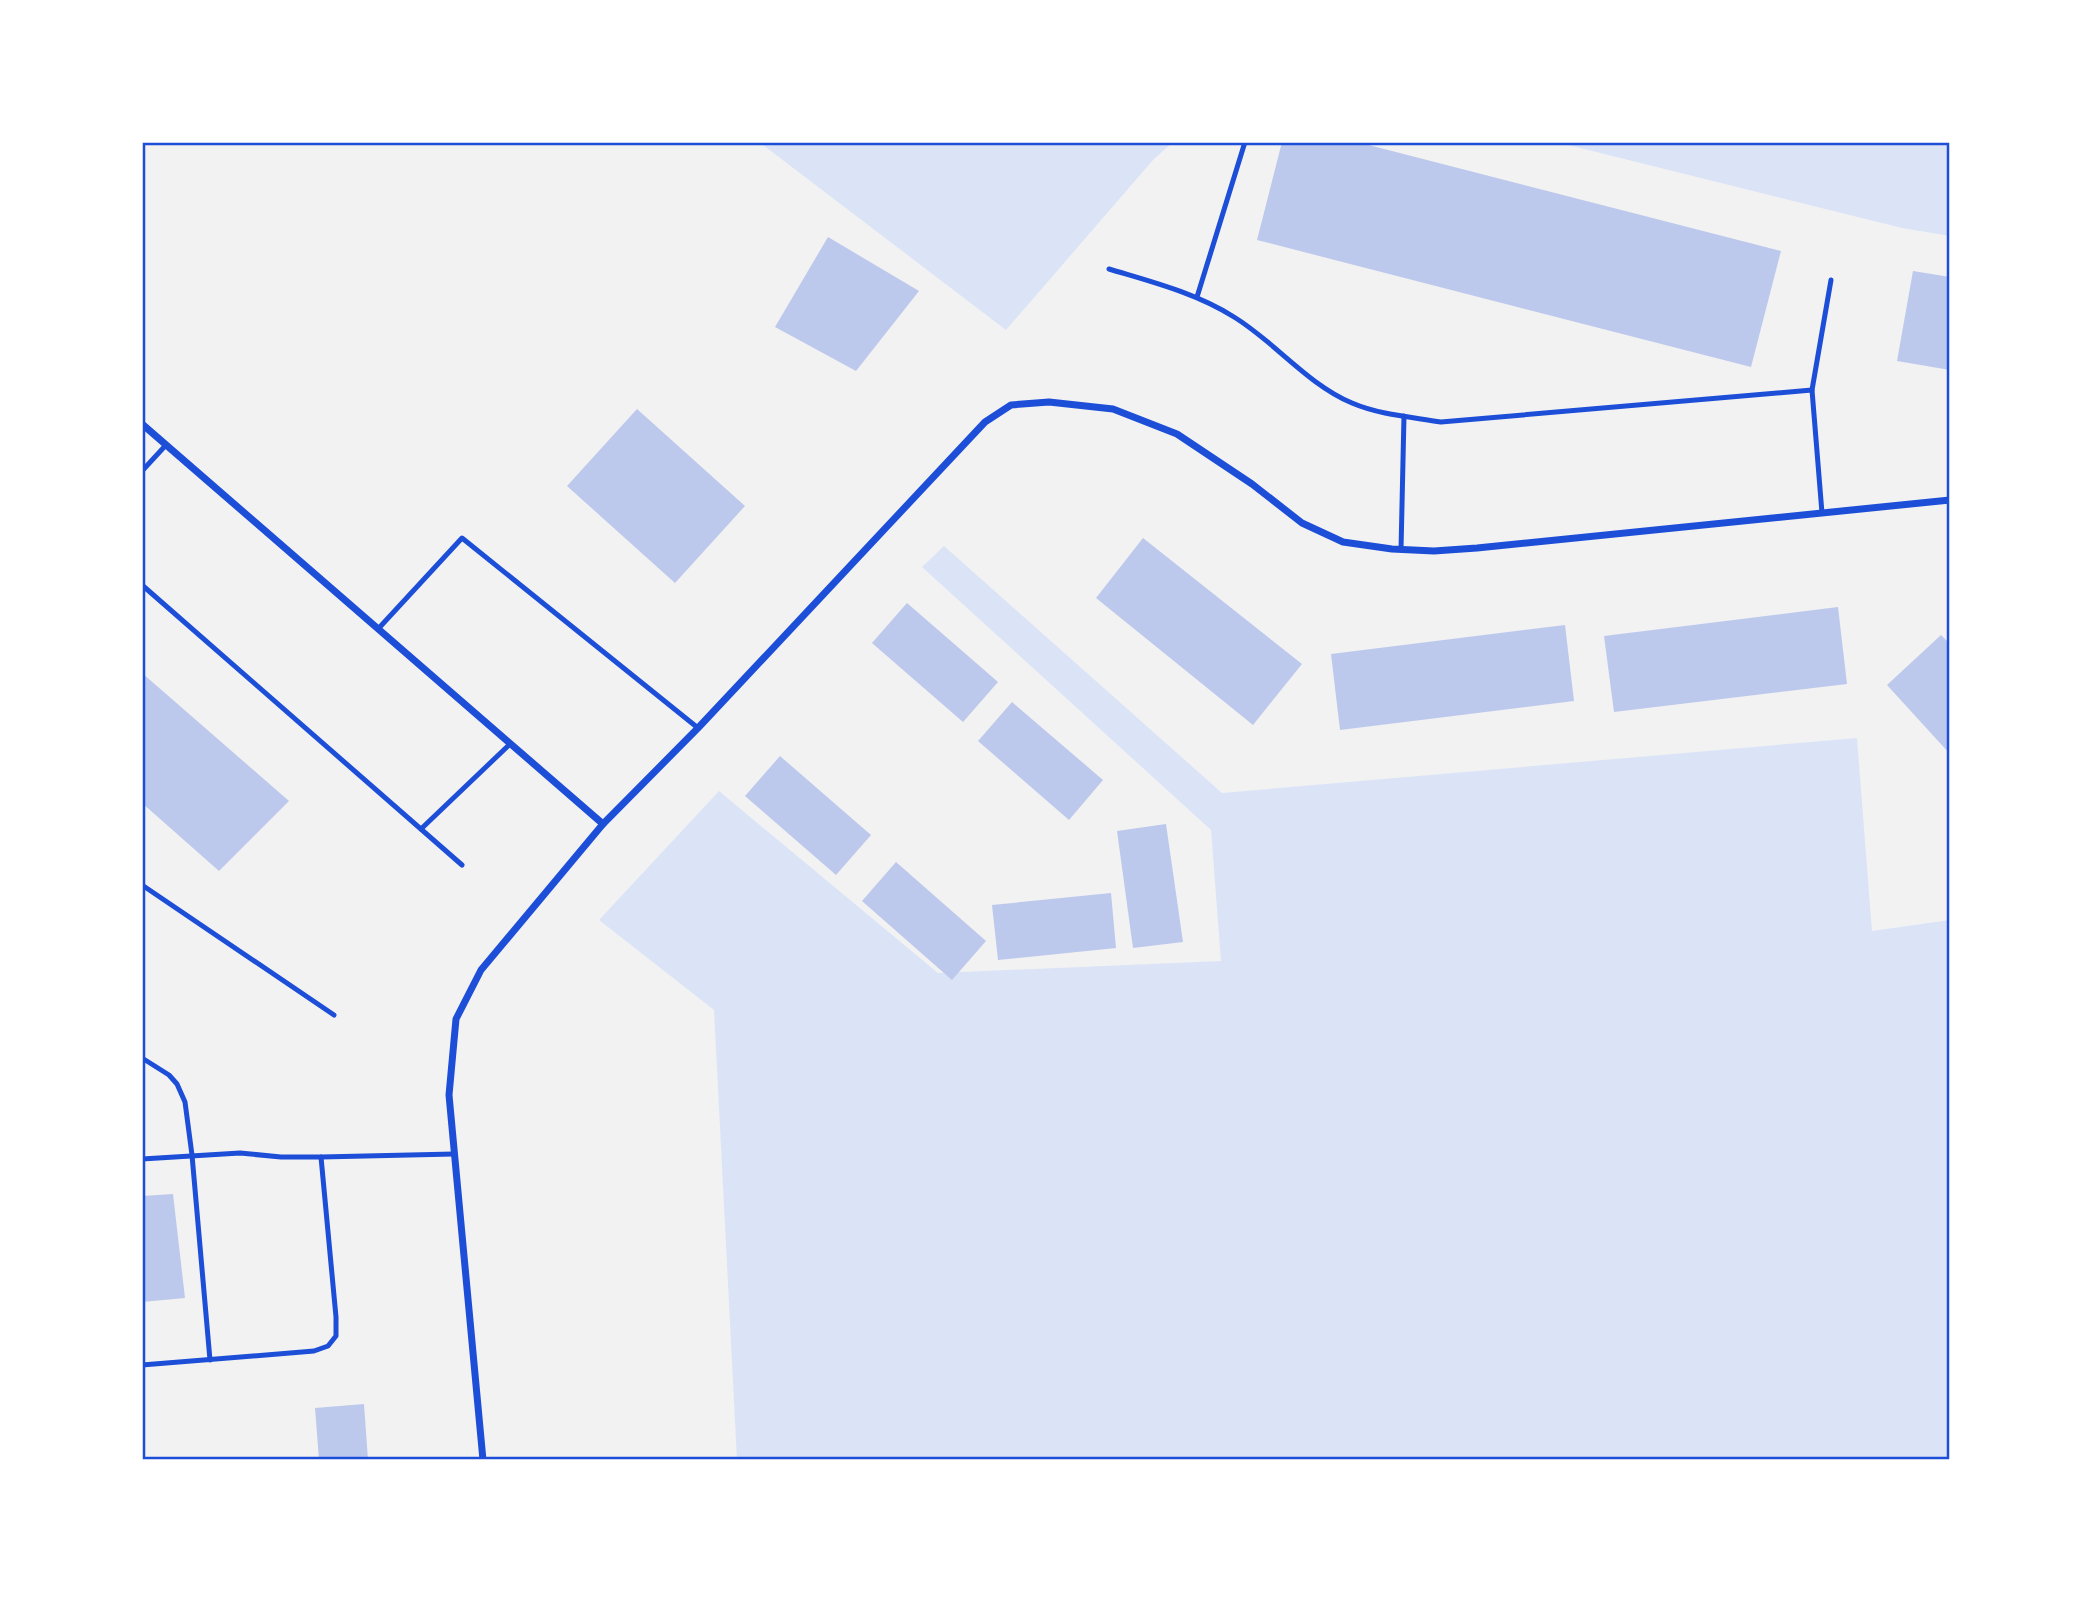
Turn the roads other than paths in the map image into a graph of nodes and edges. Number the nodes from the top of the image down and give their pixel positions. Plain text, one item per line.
1 (1245, 142) edge
2 (1109, 269) dead end
3 (1831, 280) dead end
4 (1197, 297) junction
5 (1812, 390) junction
6 (1404, 416) junction
7 (142, 424) edge
8 (166, 445) junction
9 (142, 471) edge
10 (1950, 500) edge
11 (1822, 513) junction
12 (1401, 550) junction
13 (142, 584) edge
14 (378, 629) junction
15 (698, 728) junction
16 (510, 744) junction
17 (603, 824) junction
18 (421, 829) junction
19 (462, 865) dead end
20 (142, 885) edge
21 (334, 1015) dead end
22 (142, 1058) edge
23 (454, 1154) junction
24 (192, 1155) junction
25 (321, 1157) junction
26 (142, 1159) edge
27 (209, 1360) junction
28 (142, 1365) edge
29 (483, 1460) edge

1 - 4 lane
2 - 4 lane
3 - 5 lane
4 - 6 lane
5 - 6 lane
5 - 11 lane
6 - 12 lane
7 - 8 street
8 - 9 lane
8 - 14 street
10 - 11 street
11 - 12 street
12 - 15 street
13 - 18 lane
14 - 15 lane
14 - 16 street
15 - 17 street
16 - 17 street
16 - 18 lane
17 - 23 street
18 - 19 lane
20 - 21 lane
22 - 24 lane
23 - 25 lane
23 - 29 street
24 - 25 lane
24 - 26 lane
24 - 27 lane
25 - 27 lane
27 - 28 lane

